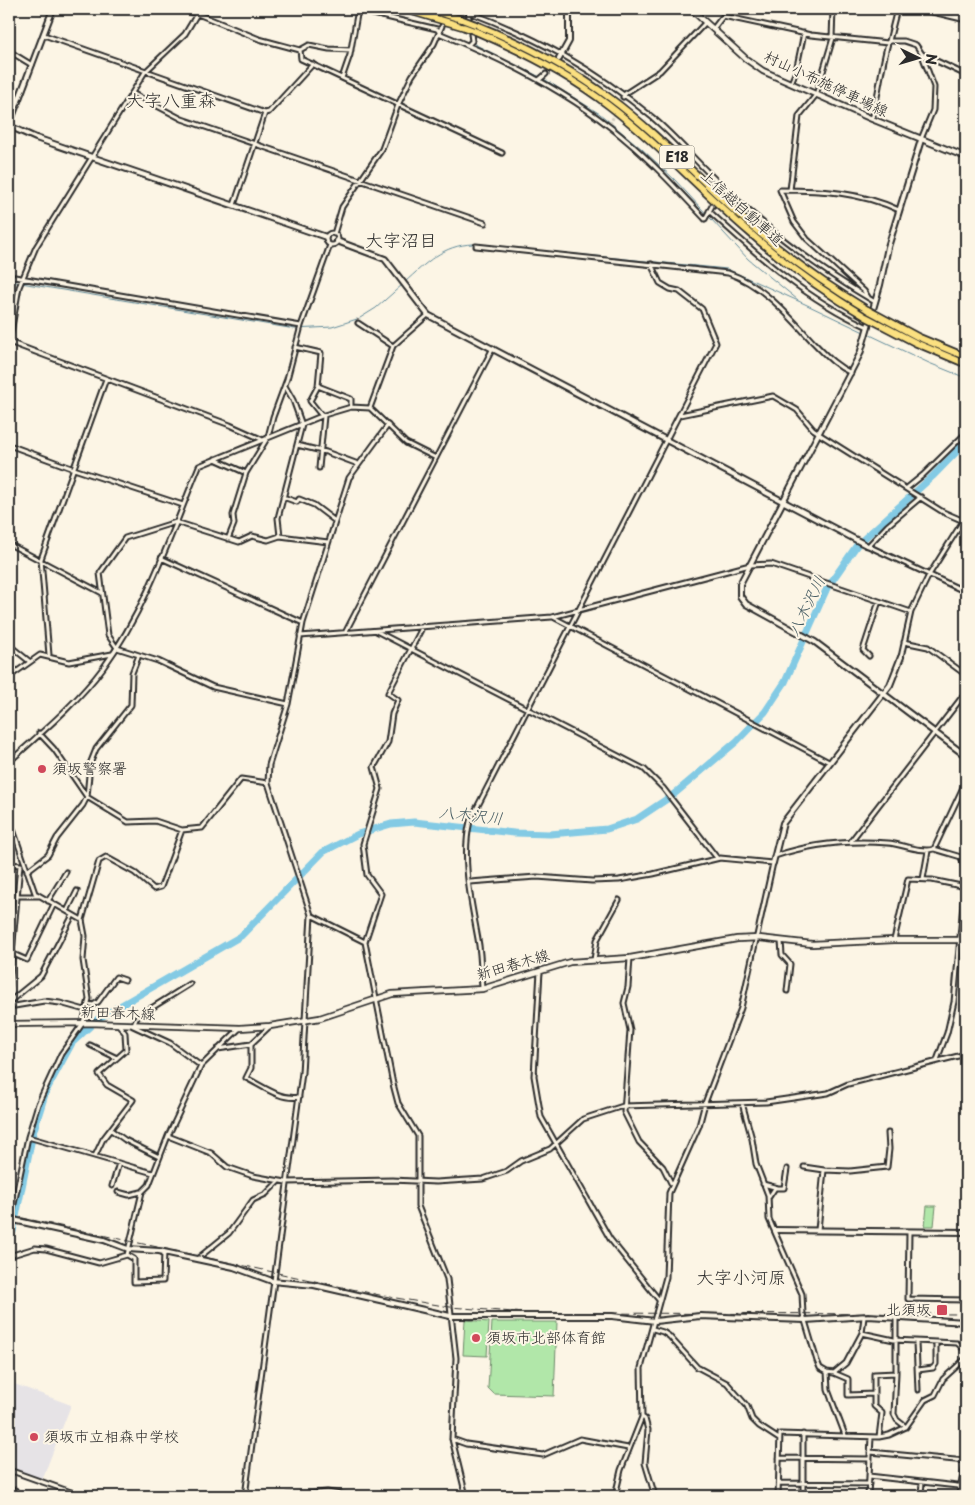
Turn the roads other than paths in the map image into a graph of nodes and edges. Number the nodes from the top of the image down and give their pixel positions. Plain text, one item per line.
1 (53, 9) edge
2 (178, 9) edge
3 (200, 9) edge
4 (352, 9) edge
5 (358, 9) edge
6 (404, 9) edge
7 (428, 9) edge
8 (569, 9) edge
9 (691, 9) edge
10 (833, 9) edge
11 (897, 9) edge
12 (920, 9) edge
13 (940, 9) edge
14 (467, 10) edge
15 (198, 14) junction
16 (966, 19) edge
17 (705, 23) junction
18 (442, 26) dead end
19 (713, 30) junction
20 (804, 33) junction
21 (441, 34) junction
22 (44, 35) junction
23 (832, 38) junction
24 (889, 42) junction
25 (470, 43) junction
26 (300, 50) junction
27 (351, 50) junction
28 (9, 51) edge
29 (563, 53) junction
30 (922, 54) junction
31 (559, 59) dead end
32 (313, 64) junction
33 (32, 65) junction
34 (145, 72) junction
35 (546, 74) dead end
36 (966, 75) edge
37 (342, 78) junction
38 (539, 80) junction
39 (791, 83) junction
40 (132, 93) junction
41 (816, 95) junction
42 (624, 96) junction
43 (398, 104) junction
44 (265, 113) junction
45 (872, 119) junction
46 (9, 126) edge
47 (921, 140) junction
48 (255, 144) junction
49 (502, 153) dead end
50 (92, 157) junction
51 (966, 157) edge
52 (361, 180) junction
53 (790, 190) junction
54 (234, 205) junction
55 (712, 206) tunnel mouth
56 (899, 210) junction
57 (709, 211) junction
58 (485, 223) dead end
59 (334, 234) junction
60 (326, 237) junction
61 (337, 241) junction
62 (330, 245) junction
63 (476, 246) dead end
64 (651, 264) junction
65 (9, 276) edge
66 (22, 281) junction
67 (868, 298) junction
68 (875, 302) junction
69 (867, 314) junction
70 (428, 315) junction
71 (358, 323) dead end
72 (301, 326) junction
73 (867, 329) junction
74 (9, 342) edge
75 (393, 346) junction
76 (295, 347) junction
77 (494, 348) junction
78 (966, 357) edge
79 (966, 364) edge
80 (851, 373) junction
81 (106, 380) junction
82 (285, 386) junction
83 (318, 386) junction
84 (351, 407) junction
85 (370, 408) junction
86 (679, 415) junction
87 (323, 416) junction
88 (302, 425) junction
89 (388, 425) junction
90 (966, 433) edge
91 (820, 434) junction
92 (268, 437) junction
93 (261, 439) junction
94 (666, 440) junction
95 (297, 444) junction
96 (9, 445) edge
97 (321, 451) junction
98 (214, 458) junction
99 (436, 458) junction
100 (358, 464) junction
101 (319, 468) dead end
102 (74, 469) junction
103 (246, 473) junction
104 (908, 488) junction
105 (921, 497) junction
106 (283, 498) junction
107 (784, 502) junction
108 (183, 505) junction
109 (335, 521) junction
110 (965, 521) edge
111 (176, 522) junction
112 (280, 536) junction
113 (228, 539) junction
114 (328, 542) junction
115 (9, 544) edge
116 (867, 546) junction
117 (161, 558) junction
118 (41, 559) junction
119 (750, 565) junction
120 (929, 575) junction
121 (966, 592) edge
122 (102, 593) junction
123 (879, 601) junction
124 (578, 610) junction
125 (911, 612) junction
126 (552, 617) junction
127 (303, 623) junction
128 (424, 626) junction
129 (570, 627) junction
130 (374, 630) junction
131 (346, 631) junction
132 (300, 636) junction
133 (904, 642) junction
134 (9, 645) edge
135 (117, 648) junction
136 (411, 649) junction
137 (112, 653) junction
138 (48, 655) junction
139 (139, 655) junction
140 (869, 656) dead end
141 (901, 656) joint
142 (29, 661) junction
143 (966, 676) edge
144 (9, 677) edge
145 (966, 692) edge
146 (883, 694) junction
147 (288, 704) junction
148 (527, 710) junction
149 (935, 732) junction
150 (39, 733) junction
151 (966, 756) edge
152 (9, 762) edge
153 (829, 762) junction
154 (966, 781) edge
155 (268, 783) junction
156 (87, 797) junction
157 (9, 818) edge
158 (182, 830) junction
159 (851, 841) junction
160 (934, 849) junction
161 (928, 851) junction
162 (775, 856) junction
163 (717, 858) junction
164 (773, 863) junction
165 (9, 864) edge
166 (20, 865) junction
167 (25, 866) junction
168 (27, 871) junction
169 (66, 872) dead end
170 (924, 879) junction
171 (470, 882) junction
172 (966, 887) edge
173 (77, 891) dead end
174 (17, 896) junction
175 (39, 896) junction
176 (619, 900) dead end
177 (48, 901) junction
178 (54, 904) junction
179 (67, 911) junction
180 (73, 915) junction
181 (311, 915) junction
182 (82, 920) junction
183 (11, 931) edge
184 (758, 938) junction
185 (959, 939) junction
186 (894, 940) junction
187 (966, 940) edge
188 (782, 941) junction
189 (365, 942) junction
190 (12, 953) junction
191 (630, 958) junction
192 (594, 960) junction
193 (540, 971) junction
194 (125, 980) dead end
195 (190, 984) dead end
196 (9, 986) edge
197 (482, 989) junction
198 (787, 991) dead end
199 (377, 998) junction
200 (9, 1002) edge
201 (87, 1004) junction
202 (9, 1007) edge
203 (86, 1010) junction
204 (306, 1020) junction
205 (86, 1023) junction
206 (9, 1024) edge
207 (119, 1026) junction
208 (133, 1026) junction
209 (270, 1026) junction
210 (240, 1028) junction
211 (251, 1044) junction
212 (90, 1045) dead end
213 (218, 1049) junction
214 (966, 1054) edge
215 (117, 1058) junction
216 (938, 1060) junction
217 (201, 1066) junction
218 (298, 1097) junction
219 (705, 1103) junction
220 (742, 1103) junction
221 (623, 1106) junction
222 (111, 1130) junction
223 (888, 1133) dead end
224 (168, 1136) junction
225 (29, 1137) junction
226 (555, 1145) junction
227 (95, 1156) junction
228 (159, 1157) junction
229 (118, 1162) junction
230 (804, 1168) dead end
231 (786, 1169) dead end
232 (824, 1170) junction
233 (152, 1173) junction
234 (279, 1180) junction
235 (418, 1180) junction
236 (286, 1182) junction
237 (672, 1184) junction
238 (763, 1184) junction
239 (112, 1186) dead end
240 (778, 1188) junction
241 (118, 1192) dead end
242 (142, 1192) junction
243 (768, 1198) junction
244 (10, 1219) edge
245 (9, 1228) edge
246 (775, 1230) junction
247 (818, 1230) junction
248 (909, 1232) junction
249 (966, 1232) edge
250 (128, 1249) junction
251 (164, 1252) junction
252 (127, 1255) junction
253 (9, 1256) edge
254 (197, 1259) junction
255 (272, 1281) junction
256 (659, 1300) junction
257 (966, 1300) edge
258 (450, 1316) junction
259 (864, 1317) junction
260 (896, 1318) junction
261 (805, 1320) junction
262 (655, 1321) junction
263 (966, 1322) edge
264 (653, 1330) junction
265 (862, 1333) junction
266 (896, 1340) junction
267 (916, 1342) junction
268 (936, 1342) junction
269 (966, 1351) edge
270 (966, 1358) edge
271 (918, 1370) junction
272 (827, 1372) junction
273 (834, 1373) junction
274 (896, 1373) junction
275 (918, 1390) dead end
276 (874, 1394) junction
277 (642, 1417) junction
278 (906, 1427) junction
279 (802, 1434) junction
280 (845, 1435) junction
281 (871, 1437) junction
282 (879, 1438) junction
283 (452, 1439) junction
284 (779, 1439) junction
285 (628, 1448) junction
286 (870, 1452) junction
287 (779, 1458) junction
288 (802, 1458) junction
289 (870, 1459) junction
290 (966, 1462) edge
291 (9, 1470) edge
292 (869, 1476) junction
293 (922, 1482) junction
294 (778, 1483) junction
295 (802, 1483) junction
296 (869, 1484) junction
297 (964, 1486) edge
298 (15, 1490) dead end
299 (245, 1494) edge
300 (14, 1496) edge
301 (82, 1496) edge
302 (259, 1496) edge
303 (287, 1496) edge
304 (353, 1496) edge
305 (466, 1496) edge
306 (615, 1496) edge
307 (655, 1496) edge
308 (778, 1496) edge
309 (803, 1496) edge
310 (868, 1496) edge
311 (921, 1496) edge
312 (959, 1496) edge

1 - 22 street
2 - 15 street
3 - 15 street
4 - 5 street
5 - 21 street
5 - 27 street
6 - 69 highway, 上信越自動車道 / E18, bridge
7 - 69 highway, 上信越自動車道 / E18, bridge
8 - 29 street
9 - 17 main road, 村山小布施停車場線
10 - 23 street
11 - 24 street
12 - 16 street
13 - 16 street
14 - 25 street
14 - 29 street
15 - 26 street
15 - 34 street
17 - 19 main road, 村山小布施停車場線
17 - 42 street
18 - 21 street
19 - 20 street
19 - 39 main road, 村山小布施停車場線
20 - 23 street
20 - 39 street
21 - 25 street
21 - 43 street
22 - 33 street
22 - 34 street
23 - 24 street
23 - 41 street
24 - 30 street
24 - 45 street
25 - 38 street
26 - 27 street
26 - 32 street
27 - 37 street
28 - 33 street
29 - 31 street
29 - 42 street
30 - 36 street
30 - 47 street
32 - 37 street
32 - 44 street
33 - 46 street
34 - 40 street
34 - 44 street
35 - 38 street
37 - 43 street
38 - 57 street
39 - 41 main road, 村山小布施停車場線
40 - 48 street
40 - 50 street
41 - 45 main road, 村山小布施停車場線
41 - 53 street
42 - 67 street
43 - 49 street
43 - 52 street
44 - 48 street
45 - 47 main road, 村山小布施停車場線
46 - 50 street
47 - 51 main road, 村山小布施停車場線
47 - 56 street
48 - 52 street
48 - 54 street
50 - 54 street
50 - 66 street
52 - 58 street
52 - 59 street
53 - 56 street
53 - 67 street
54 - 60 street
55 - 57 street
56 - 68 street
57 - 73 street
59 - 60 street
59 - 61 street
60 - 62 street
61 - 62 street
61 - 70 street
62 - 72 street
63 - 64 street
64 - 80 street
64 - 86 street
65 - 66 street
66 - 72 street
66 - 74 street
67 - 68 street
68 - 73 street
69 - 78 highway, 上信越自動車道 / E18, bridge
69 - 79 highway, 上信越自動車道 / E18, bridge
70 - 75 street
70 - 77 street
71 - 75 street
72 - 76 street
73 - 80 street
74 - 81 street
75 - 85 street
76 - 82 street
76 - 83 street
77 - 94 street
77 - 99 street
80 - 91 street
81 - 93 street
81 - 102 street
82 - 88 street
82 - 92 street
83 - 84 street
83 - 87 street
84 - 85 street
84 - 87 street
85 - 89 street
86 - 91 street
86 - 94 street
87 - 88 street
87 - 97 street
88 - 92 street
88 - 95 street
89 - 99 street
89 - 100 street
90 - 104 street
91 - 104 street
91 - 107 street
92 - 93 street
92 - 103 street
93 - 98 street
94 - 107 street
94 - 124 street
95 - 97 street
95 - 106 street
96 - 102 street
97 - 100 street
97 - 101 street
98 - 103 street
98 - 108 street
99 - 131 street
100 - 109 street
102 - 108 street
102 - 118 street
103 - 113 street
104 - 105 street
105 - 110 street
105 - 116 street
106 - 109 street
106 - 112 street
107 - 116 street
107 - 119 street
108 - 111 street
109 - 114 street
110 - 120 street
111 - 113 street
111 - 117 street
111 - 122 street
112 - 113 street
112 - 114 street
114 - 127 street
115 - 118 street
116 - 120 street
117 - 127 street
117 - 135 street
118 - 122 street
118 - 138 street
119 - 123 street
119 - 124 street
119 - 146 street
120 - 121 street
120 - 125 street
122 - 135 street
123 - 125 street
123 - 140 street
124 - 126 street
124 - 129 street
125 - 133 street
126 - 128 street
126 - 129 street
127 - 132 street
128 - 130 street
128 - 136 street
129 - 148 street
129 - 153 street
130 - 131 street
130 - 136 street
131 - 132 street
132 - 147 street
133 - 141 street
133 - 143 street
134 - 142 street
135 - 137 street
135 - 139 street
136 - 148 street
136 - 189 street
137 - 138 street
137 - 150 street
138 - 142 street
139 - 147 street
139 - 156 street
141 - 146 street
142 - 144 street
145 - 149 street
146 - 149 street
146 - 153 street
147 - 155 street
148 - 163 street
148 - 171 street
149 - 151 street
149 - 159 street
150 - 152 street
150 - 156 street
153 - 162 street
154 - 160 street
155 - 158 street
155 - 181 street
156 - 158 street
156 - 168 street
157 - 167 street
158 - 182 street
159 - 161 street
159 - 162 street
160 - 161 street
160 - 172 street
161 - 170 street
162 - 164 street
163 - 164 street
163 - 171 street
164 - 184 street
165 - 166 street
166 - 167 street
166 - 174 street
167 - 168 street
168 - 175 street
169 - 177 street
170 - 172 street
170 - 186 street
171 - 197 street
172 - 185 street
173 - 179 street
174 - 175 street
174 - 183 street
175 - 177 street
176 - 192 street
177 - 178 street
178 - 179 street
178 - 190 street
179 - 180 street
180 - 182 street
180 - 200 street
181 - 189 street
181 - 204 street
182 - 201 street
183 - 190 street
184 - 188 main road, 新田春木線
184 - 191 main road, 新田春木線
184 - 219 street
185 - 186 main road, 新田春木線
185 - 187 main road, 新田春木線
185 - 216 street
186 - 188 main road, 新田春木線
188 - 198 street
189 - 199 street
190 - 196 street
191 - 192 main road, 新田春木線
191 - 221 street
192 - 193 main road, 新田春木線
193 - 197 main road, 新田春木線
193 - 226 street
194 - 201 street
195 - 208 street
197 - 199 main road, 新田春木線
199 - 204 main road, 新田春木線
199 - 235 street
201 - 203 street
202 - 203 street
203 - 205 street
204 - 209 main road, 新田春木線
204 - 218 street
205 - 206 main road, 新田春木線
205 - 207 main road, 新田春木線
205 - 225 street
207 - 208 main road, 新田春木線
207 - 215 street
208 - 210 main road, 新田春木線
208 - 217 street
209 - 210 main road, 新田春木線
209 - 211 street
210 - 213 street
211 - 213 street
211 - 218 street
212 - 215 street
213 - 217 street
214 - 216 street
215 - 222 street
216 - 220 street
217 - 224 street
218 - 236 street
219 - 220 street
219 - 221 street
219 - 237 street
220 - 238 street
221 - 226 street
221 - 237 street
222 - 227 street
222 - 228 street
223 - 232 street
224 - 228 street
224 - 234 street
225 - 227 street
225 - 244 street
226 - 235 street
226 - 256 street
227 - 229 street
228 - 233 street
229 - 233 street
229 - 239 street
230 - 232 street
231 - 240 street
232 - 247 street
233 - 242 street
234 - 236 street
234 - 254 street
235 - 236 street
235 - 258 street
236 - 255 street
237 - 256 street
238 - 240 street
238 - 243 street
240 - 243 street
241 - 242 street
242 - 250 street
243 - 246 street
244 - 245 street
244 - 250 street
246 - 247 street
246 - 261 street
247 - 248 street
248 - 249 street
248 - 257 street
250 - 251 street
250 - 252 street
251 - 252 street
251 - 254 street
252 - 253 street
254 - 255 street
255 - 258 street
255 - 299 street
256 - 262 street
258 - 262 street
258 - 283 street
259 - 260 street
259 - 261 street
259 - 265 street
260 - 263 street
260 - 266 street
261 - 262 street
261 - 272 street
262 - 264 street
264 - 277 street
264 - 284 street
265 - 266 street
265 - 273 street
266 - 267 street
266 - 274 street
267 - 268 street
267 - 271 street
268 - 269 street
268 - 271 street
270 - 278 street
271 - 275 street
272 - 273 street
272 - 280 street
273 - 276 street
274 - 276 street
274 - 278 street
276 - 282 street
277 - 285 street
277 - 307 street
278 - 282 street
279 - 280 street
279 - 284 street
279 - 288 street
280 - 281 street
281 - 282 street
281 - 286 street
283 - 285 street
283 - 305 street
284 - 287 street
285 - 306 street
286 - 289 street
286 - 290 street
287 - 288 street
287 - 294 street
288 - 289 street
288 - 295 street
289 - 292 street
290 - 297 main road
291 - 301 street
292 - 293 street
292 - 296 street
293 - 297 street
293 - 311 street
294 - 295 street
294 - 308 street
295 - 296 street
295 - 309 street
296 - 310 street
297 - 312 main road
298 - 300 street
299 - 302 street
303 - 304 street

